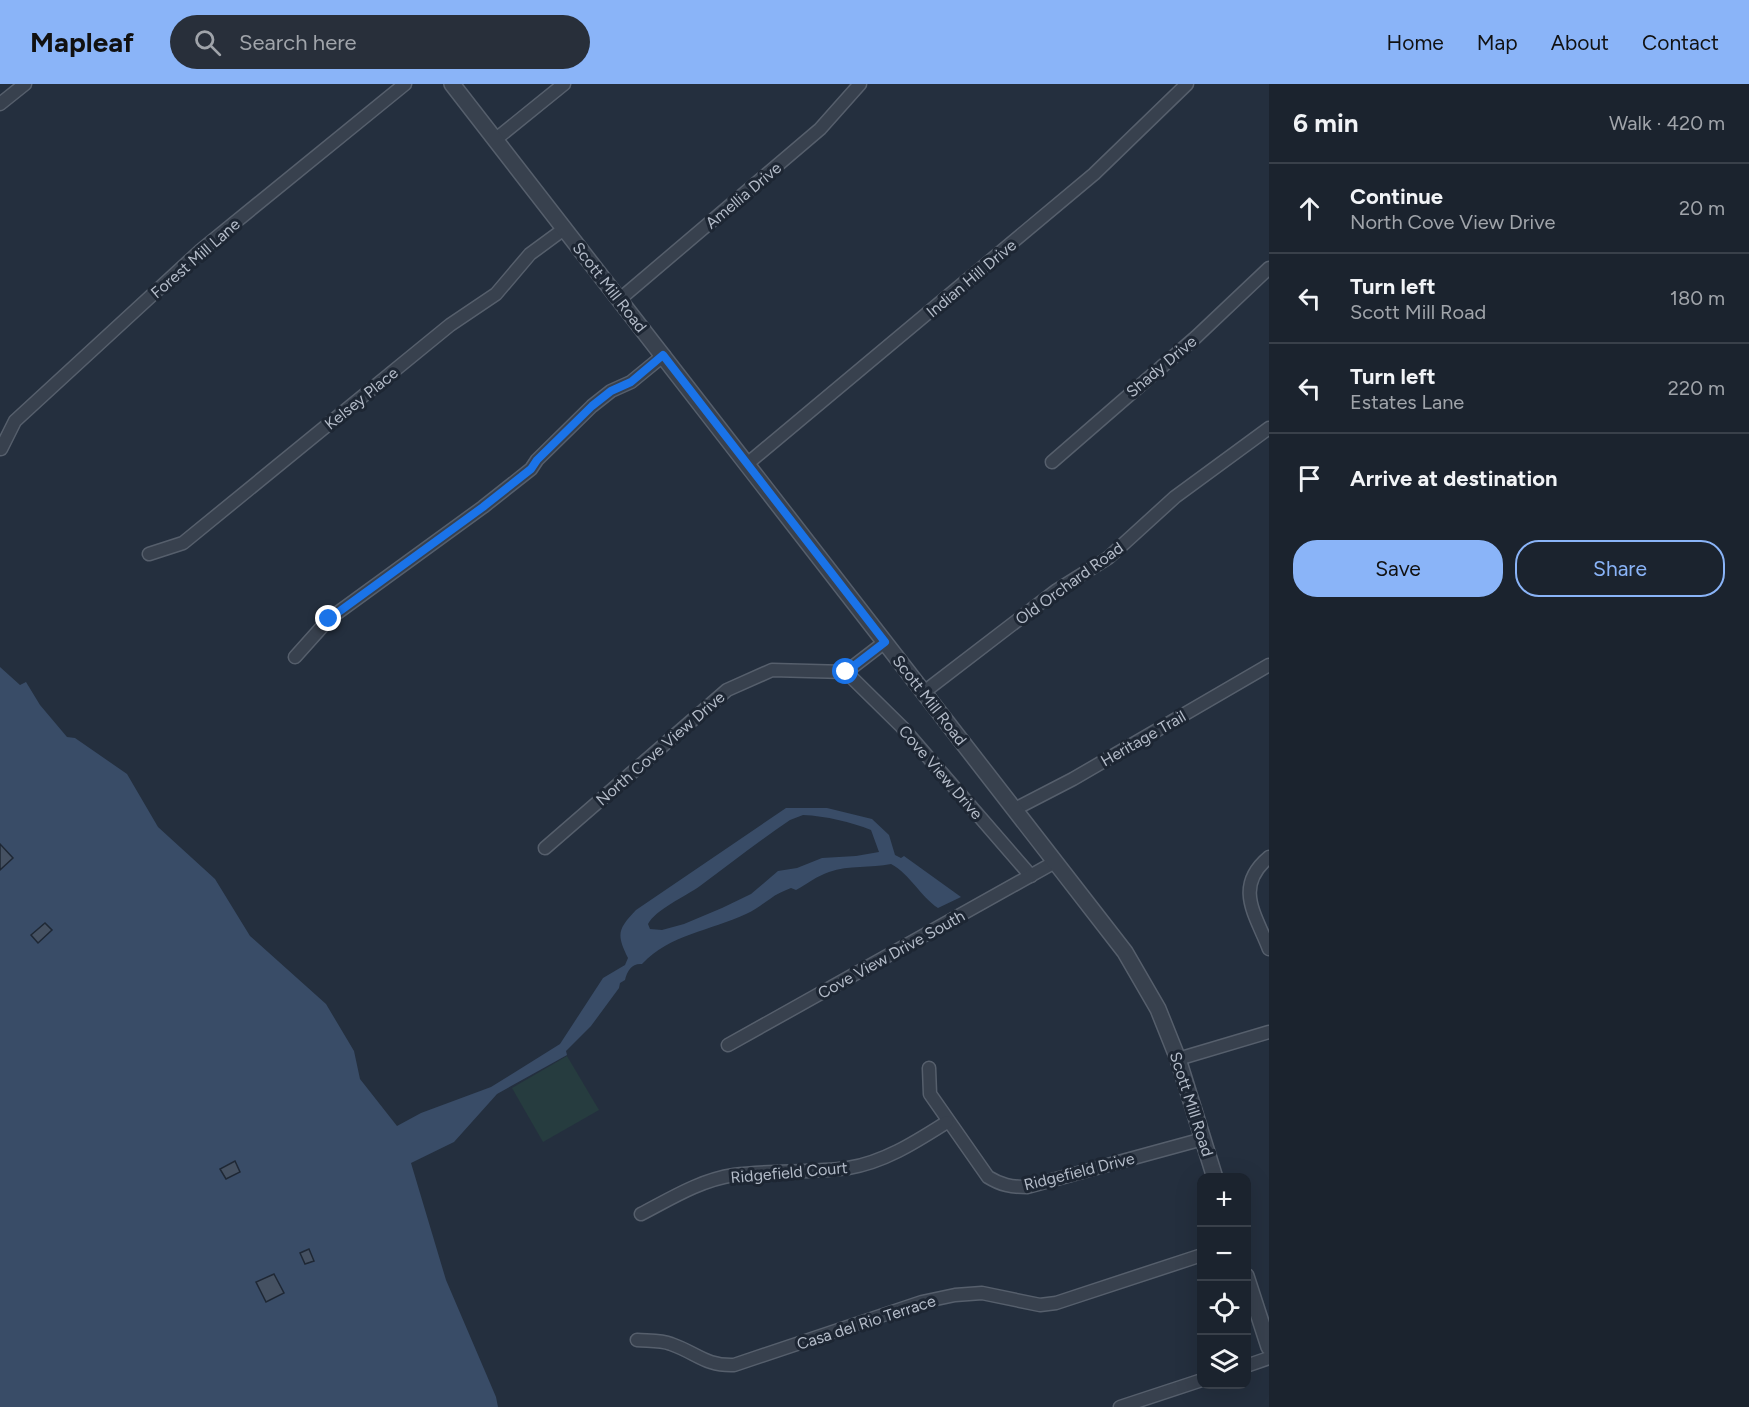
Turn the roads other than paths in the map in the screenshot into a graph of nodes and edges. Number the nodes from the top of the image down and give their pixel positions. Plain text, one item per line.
1 (25, 84) edge
2 (405, 84) edge
3 (452, 84) edge
4 (564, 84) edge
5 (860, 84) edge
6 (1187, 84) edge
7 (0, 104) edge
8 (496, 139) junction
9 (564, 229) junction
10 (1269, 268) edge
11 (620, 299) junction
12 (663, 355) junction
13 (1269, 428) edge
14 (1, 449) edge
15 (1052, 462) dead end
16 (747, 464) junction
17 (149, 554) dead end
18 (885, 642) junction
19 (296, 657) dead end
20 (1269, 666) edge
21 (846, 672) junction
22 (924, 692) junction
23 (1015, 809) junction
24 (545, 848) dead end
25 (1269, 857) edge
26 (1055, 862) junction
27 (1031, 876) junction
28 (1269, 949) edge
29 (1269, 1032) edge
30 (728, 1045) dead end
31 (1178, 1059) junction
32 (929, 1068) dead end
33 (947, 1122) junction
34 (1203, 1138) junction
35 (1214, 1173) edge
36 (641, 1214) dead end
37 (1197, 1257) edge
38 (1248, 1281) edge
39 (637, 1340) dead end
40 (1269, 1347) edge
41 (1269, 1358) edge
42 (1251, 1364) edge
43 (1197, 1382) edge
44 (1120, 1407) edge

1 - 7 street
2 - 14 street, Forest Mill Lane
3 - 8 street, Scott Mill Road
4 - 8 street
5 - 11 street, Amellia Drive
6 - 16 street, Indian Hill Drive
8 - 9 street, Scott Mill Road
9 - 11 street, Scott Mill Road
9 - 17 street, Kelsey Place
10 - 15 street, Shady Drive
11 - 12 street, Scott Mill Road
12 - 16 street, Scott Mill Road
12 - 19 street
13 - 22 street, Old Orchard Road
16 - 18 street, Scott Mill Road
18 - 21 street
18 - 22 street, Scott Mill Road
20 - 23 street, Heritage Trail
21 - 24 street, North Cove View Drive
21 - 27 street, Cove View Drive
22 - 23 street, Scott Mill Road
23 - 26 street, Scott Mill Road
25 - 28 street
26 - 27 street, Cove View Drive South
26 - 31 street, Scott Mill Road
27 - 30 street, Cove View Drive South
29 - 31 street
31 - 34 street, Scott Mill Road
32 - 33 street
33 - 34 street, Ridgefield Drive
33 - 36 street, Ridgefield Court
34 - 35 street, Scott Mill Road
37 - 39 street, Casa del Rio Terrace
38 - 40 street
41 - 42 street
43 - 44 street

